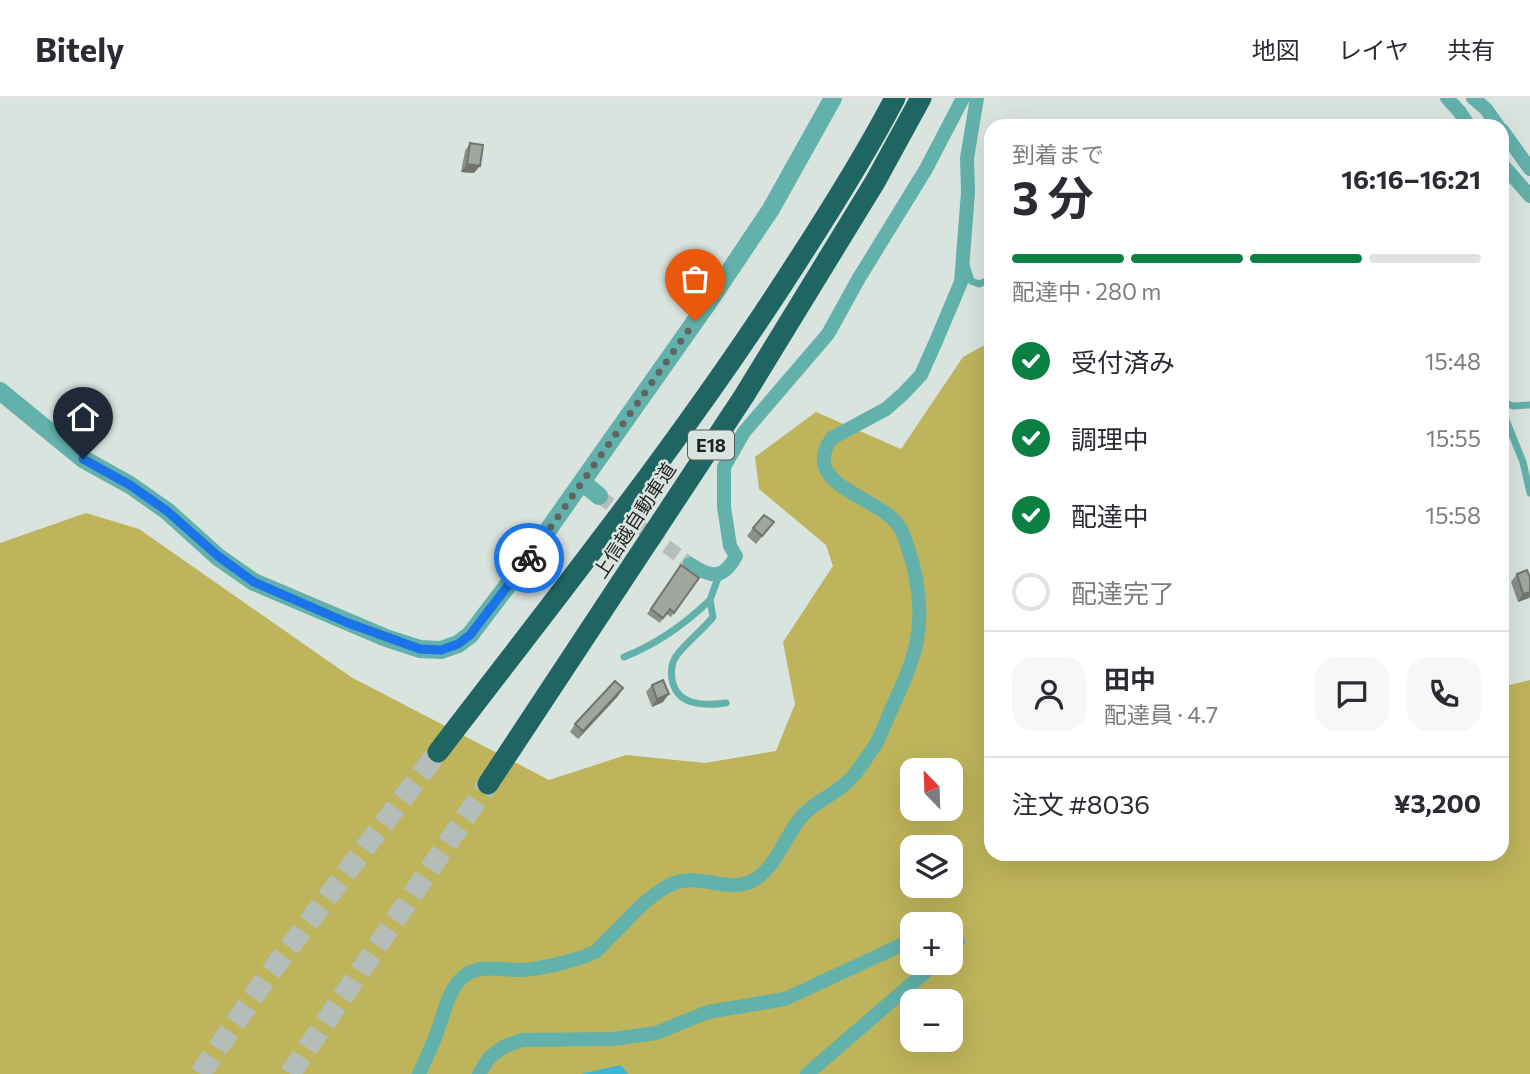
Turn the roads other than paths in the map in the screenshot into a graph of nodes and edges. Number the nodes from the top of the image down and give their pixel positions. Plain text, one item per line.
1 (832, 98) edge
2 (895, 98) edge
3 (921, 98) edge
4 (963, 98) edge
5 (977, 98) edge
6 (1447, 98) edge
7 (1472, 98) edge
8 (1464, 119) edge
9 (1493, 119) edge
10 (1509, 140) edge
11 (1530, 169) edge
12 (1509, 171) edge
13 (1530, 196) edge
14 (963, 257) junction
15 (984, 282) edge
16 (0, 391) edge
17 (1509, 405) edge
18 (1530, 405) edge
19 (1509, 427) edge
20 (582, 482) junction
21 (1530, 493) edge
22 (599, 496) tunnel mouth
23 (690, 564) tunnel mouth
24 (719, 575) junction
25 (710, 600) junction
26 (624, 657) dead end
27 (726, 703) dead end
28 (438, 752) tunnel mouth
29 (488, 784) tunnel mouth
30 (900, 946) edge
31 (922, 975) edge
32 (419, 1074) edge
33 (479, 1074) edge
34 (807, 1074) edge

1 - 20 street
2 - 28 highway, 上信越自動車道 / E18
3 - 29 highway, 上信越自動車道 / E18
4 - 24 street
5 - 14 street
6 - 8 street
7 - 9 street
10 - 11 street
12 - 13 street
14 - 15 lane
14 - 32 street
16 - 20 street
17 - 18 lane
19 - 21 lane
20 - 22 street
23 - 24 street
24 - 25 lane
25 - 26 lane
25 - 27 lane
30 - 33 street
31 - 34 street

